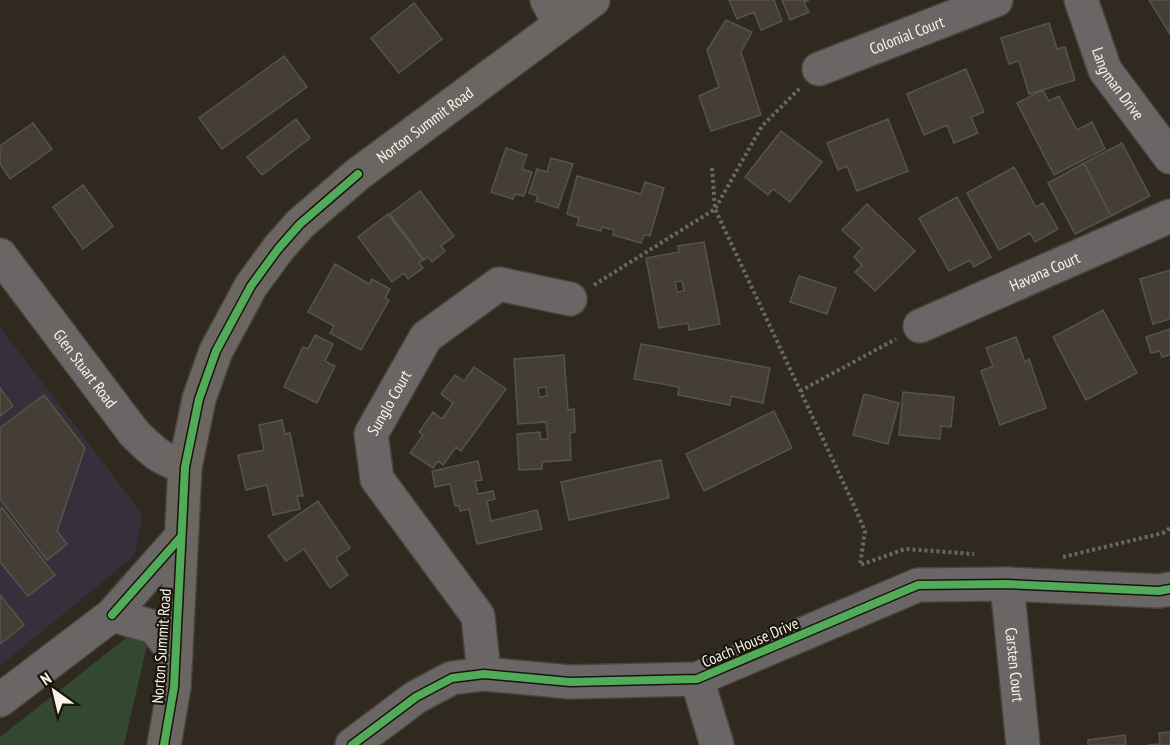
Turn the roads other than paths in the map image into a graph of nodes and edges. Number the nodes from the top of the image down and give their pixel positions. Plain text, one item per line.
1 (593, 0) edge
2 (996, 0) edge
3 (1081, 0) edge
4 (554, 12) edge
5 (819, 69) road end
6 (1170, 157) edge
7 (1170, 216) edge
8 (0, 255) edge
9 (570, 299) road end
10 (920, 326) road end
11 (185, 467) junction
12 (181, 537) junction
13 (1007, 584) junction
14 (1170, 589) edge
15 (112, 615) junction
16 (176, 654) junction
17 (484, 674) junction
18 (697, 679) junction
19 (0, 700) edge
20 (362, 742) edge
21 (165, 745) edge
22 (717, 745) edge
23 (1023, 745) edge

1 - 4 main road, Norton Summit Road
2 - 5 street, Colonial Court
3 - 6 street, Langman Drive
4 - 11 main road, Norton Summit Road
7 - 10 street, Havana Court
8 - 11 street, Glen Stuart Road
9 - 17 street, Sunglo Court
11 - 12 main road, Norton Summit Road
12 - 15 street
12 - 16 main road, Norton Summit Road
13 - 14 street, Coach House Drive
13 - 18 street, Coach House Drive
13 - 23 street, Carsten Court
15 - 16 street
15 - 19 street
16 - 21 main road, Norton Summit Road
17 - 18 street, Coach House Drive
17 - 20 street, Coach House Drive
18 - 22 street

